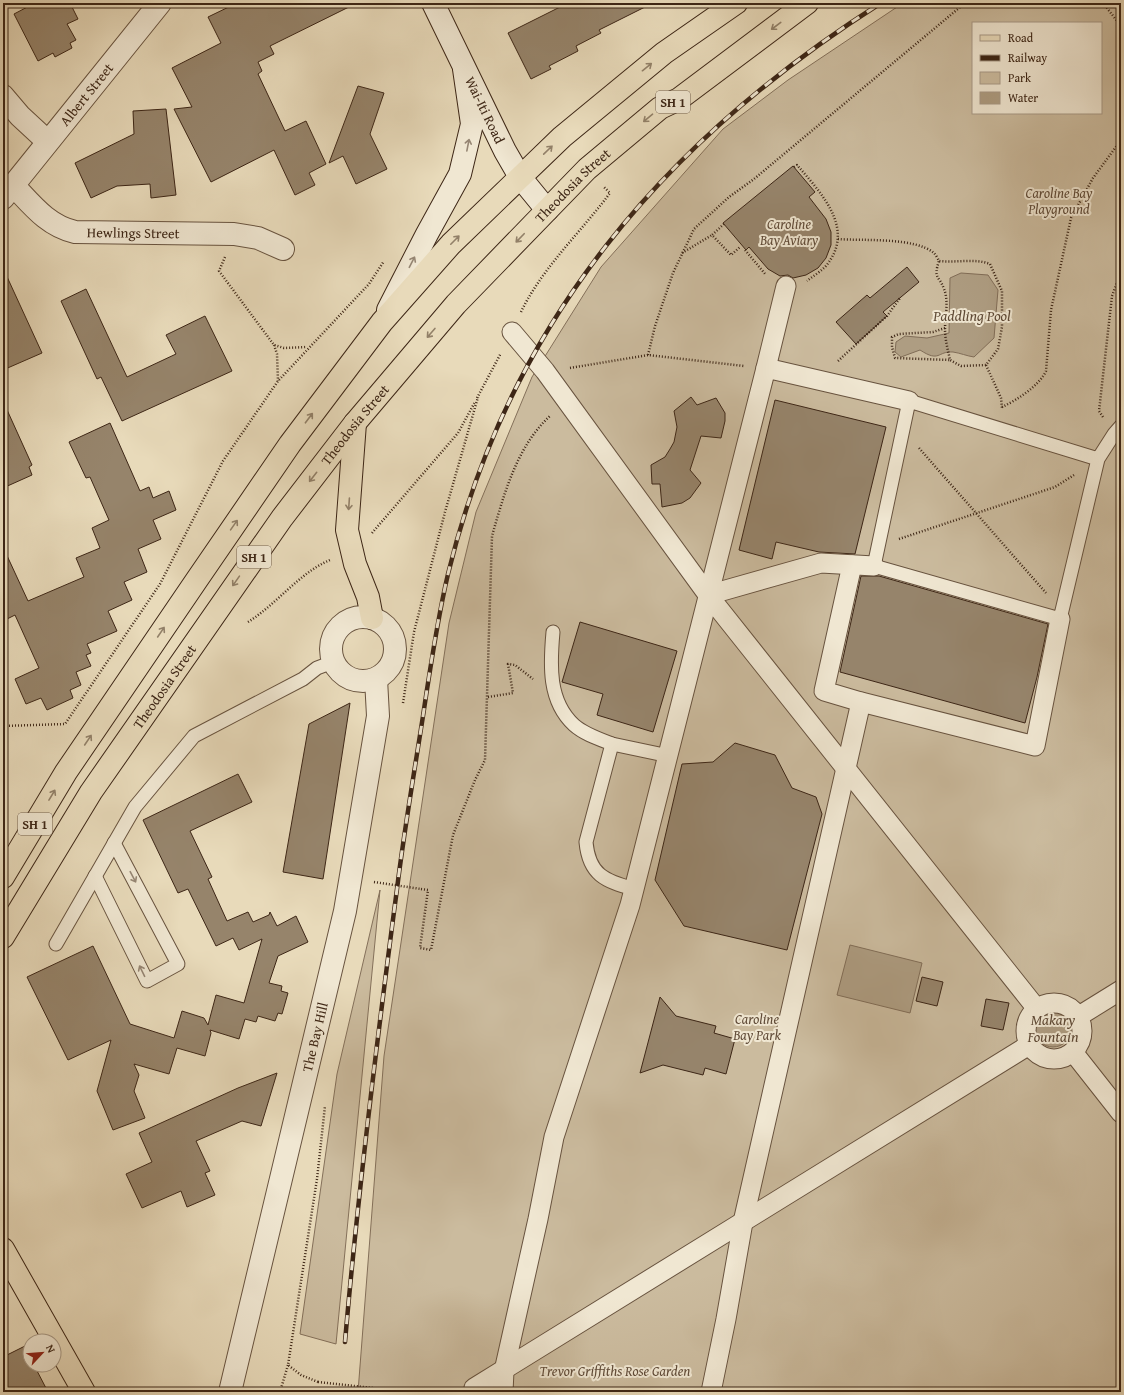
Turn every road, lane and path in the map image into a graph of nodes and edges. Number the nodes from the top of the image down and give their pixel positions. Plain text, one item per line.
1 (160, 3) edge
2 (434, 3) edge
3 (736, 3) edge
4 (807, 3) edge
5 (965, 3) edge
6 (1103, 3) edge
7 (1121, 26) edge
8 (464, 69) junction
9 (3, 96) edge
10 (1121, 140) edge
11 (47, 142) junction
12 (794, 167) dead end
13 (520, 177) junction
14 (601, 184) dead end
15 (8, 192) edge
16 (547, 210) junction
17 (724, 224) dead end
18 (234, 234) junction
19 (712, 235) junction
20 (838, 239) junction
21 (740, 247) dead end
22 (282, 249) dead end
23 (745, 250) dead end
24 (682, 254) junction
25 (386, 258) dead end
26 (939, 261) junction
27 (1121, 272) edge
28 (786, 286) junction
29 (900, 298) dead end
30 (382, 322) junction
31 (945, 328) junction
32 (512, 332) junction
33 (274, 345) junction
34 (308, 347) junction
35 (648, 355) junction
36 (950, 360) junction
37 (986, 366) junction
38 (766, 368) junction
39 (545, 372) junction
40 (817, 380) junction
41 (278, 381) junction
42 (567, 401) junction
43 (908, 401) junction
44 (1002, 407) junction
45 (355, 424) junction
46 (903, 429) junction
47 (1002, 430) junction
48 (1117, 430) edge
49 (1098, 459) junction
50 (977, 513) junction
51 (371, 533) dead end
52 (878, 546) junction
53 (334, 558) dead end
54 (852, 565) junction
55 (874, 566) junction
56 (708, 595) junction
57 (372, 618) junction
58 (1060, 619) junction
59 (248, 622) dead end
60 (553, 632) dead end
61 (333, 662) junction
62 (376, 679) junction
63 (554, 690) junction
64 (488, 697) junction
65 (861, 702) junction
66 (3, 726) edge
67 (612, 744) junction
68 (669, 756) junction
69 (847, 770) junction
70 (114, 843) junction
71 (95, 876) junction
72 (3, 877) edge
73 (374, 882) dead end
74 (634, 889) junction
75 (3, 937) edge
76 (56, 944) dead end
77 (1121, 990) edge
78 (1037, 1008) junction
79 (1078, 1016) junction
80 (1029, 1045) junction
81 (1073, 1052) junction
82 (1121, 1113) edge
83 (743, 1222) junction
84 (3, 1249) edge
85 (288, 1365) dead end
86 (504, 1371) junction
87 (318, 1382) dead end
88 (474, 1388) dead end
89 (84, 1392) edge
90 (230, 1392) edge
91 (280, 1392) edge
92 (374, 1392) edge
93 (503, 1392) edge
94 (711, 1392) edge

1 - 11 street, Albert Street
2 - 8 street, Wai-Iti Road
13 -> 3 main road, SH 1
4 -> 16 main road, Theodosia Street / SH 1
5 - 24 path
6 - 7 path
8 - 13 street, Wai-Iti Road
30 -> 8 street
9 - 11 street
10 - 44 path
11 - 15 street, Albert Street
12 - 20 path
13 - 16 street, Wai-Iti Road
30 -> 13 main road, SH 1
14 - 32 path
15 - 18 street, Hewlings Street
16 -> 45 main road, Theodosia Street / SH 1
17 - 19 path
18 - 22 street, Hewlings Street
18 - 33 path
19 - 21 path
19 - 24 path
20 - 26 path
20 - 28 path
23 - 28 path
24 - 35 path
25 - 34 path
26 - 31 path
26 - 37 path
27 - 48 path
28 - 38 street
29 - 40 path
72 -> 30 main road, SH 1
31 - 36 path
31 - 36 path
32 - 39 street
32 - 51 path
33 - 34 path
33 - 41 path
34 - 41 path
35 - 38 path
35 - 39 path
36 - 37 path
37 - 44 path
38 - 40 street
38 - 56 street
39 - 42 street
40 - 43 street
41 - 66 path
42 - 56 street
42 - 64 path
43 - 46 lane
43 - 47 lane
44 - 47 path
45 -> 57 main road
45 -> 75 main road, Theodosia Street / SH 1
46 - 50 path
46 - 52 lane
47 - 49 lane
48 - 49 lane
49 - 50 path
49 - 58 lane
50 - 52 path
50 - 58 path
52 - 55 lane
53 - 59 path
54 - 55 street
54 - 56 street
54 - 65 street
55 - 58 lane
56 - 68 street
56 - 69 street
57 - 61 street
57 - 62 street
58 - 65 street
60 - 63 lane
61 - 62 street
61 - 70 lane
62 - 90 street, The Bay Hill
63 - 64 path
63 - 67 lane
64 - 73 path, bridge
65 - 69 street
67 - 68 lane
67 - 74 lane
68 - 74 street
69 - 78 street
69 - 83 street
70 - 71 lane
70 -> 71 lane
71 - 76 lane
74 - 86 street
77 - 79 street
78 - 79 street
78 - 80 street
79 - 81 street
80 - 81 street
80 - 83 street
81 - 82 street
83 - 86 street
83 - 94 street
84 - 89 main road
85 - 91 path
86 - 88 street
86 - 93 street
87 - 92 path, bridge

